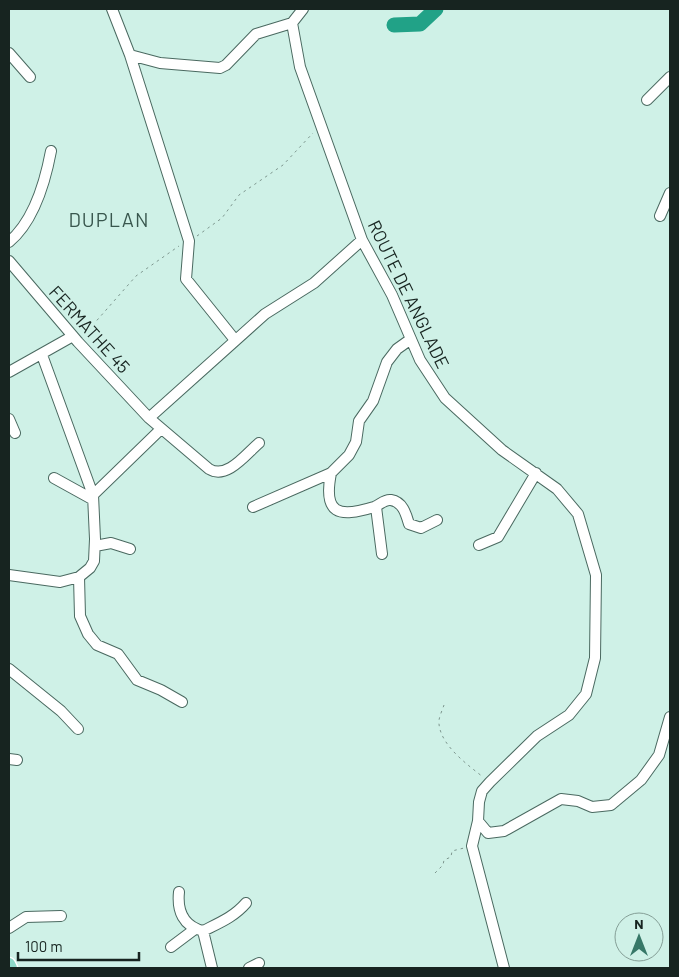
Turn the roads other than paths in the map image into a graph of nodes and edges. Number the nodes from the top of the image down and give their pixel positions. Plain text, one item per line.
1 (112, 9) edge
2 (300, 10) edge
3 (292, 23) junction
4 (9, 53) edge
5 (130, 56) junction
6 (30, 77) dead end
7 (670, 77) edge
8 (647, 100) dead end
9 (51, 151) dead end
10 (670, 193) edge
11 (660, 216) dead end
12 (362, 240) junction
13 (9, 242) edge
14 (9, 262) edge
15 (76, 339) junction
16 (411, 339) junction
17 (235, 340) junction
18 (42, 355) junction
19 (9, 372) edge
20 (149, 418) junction
21 (9, 419) edge
22 (161, 429) junction
23 (15, 433) dead end
24 (259, 443) dead end
25 (331, 473) junction
26 (536, 473) junction
27 (54, 478) dead end
28 (92, 497) junction
29 (376, 507) junction
30 (253, 508) dead end
31 (437, 520) dead end
32 (479, 545) dead end
33 (95, 546) junction
34 (130, 549) dead end
35 (382, 554) dead end
36 (9, 575) edge
37 (79, 577) junction
38 (9, 669) edge
39 (182, 702) dead end
40 (670, 717) edge
41 (78, 729) dead end
42 (478, 821) junction
43 (179, 892) dead end
44 (246, 903) dead end
45 (62, 916) dead end
46 (9, 928) edge
47 (199, 930) junction
48 (171, 947) dead end
49 (259, 963) dead end
50 (9, 964) edge
51 (11, 968) edge
52 (212, 968) edge
53 (249, 968) edge
54 (504, 968) edge

1 - 5 street
2 - 3 street
3 - 5 street
3 - 12 street, ROUTE DE ANGLADE
4 - 6 street
5 - 17 street
7 - 8 street
9 - 13 street
10 - 11 street
12 - 16 street, ROUTE DE ANGLADE
12 - 17 street
14 - 15 street, FERMATHE 45
15 - 18 street
15 - 20 street, FERMATHE 45
16 - 25 street
16 - 26 street, ROUTE DE ANGLADE
17 - 20 street
18 - 19 street
18 - 28 street
20 - 22 street, FERMATHE 45
21 - 23 street
22 - 24 street, FERMATHE 45
22 - 28 street
25 - 29 street
25 - 30 street
26 - 32 street
26 - 42 street, ROUTE DE ANGLADE
27 - 28 street
28 - 33 street
29 - 31 street
29 - 35 street
33 - 34 street
33 - 37 street
36 - 37 street
37 - 39 street
38 - 41 street
40 - 42 street
42 - 54 street, ROUTE DE ANGLADE
43 - 47 street
44 - 47 street
45 - 46 street
47 - 48 street
47 - 52 street
49 - 53 street
50 - 51 main road

